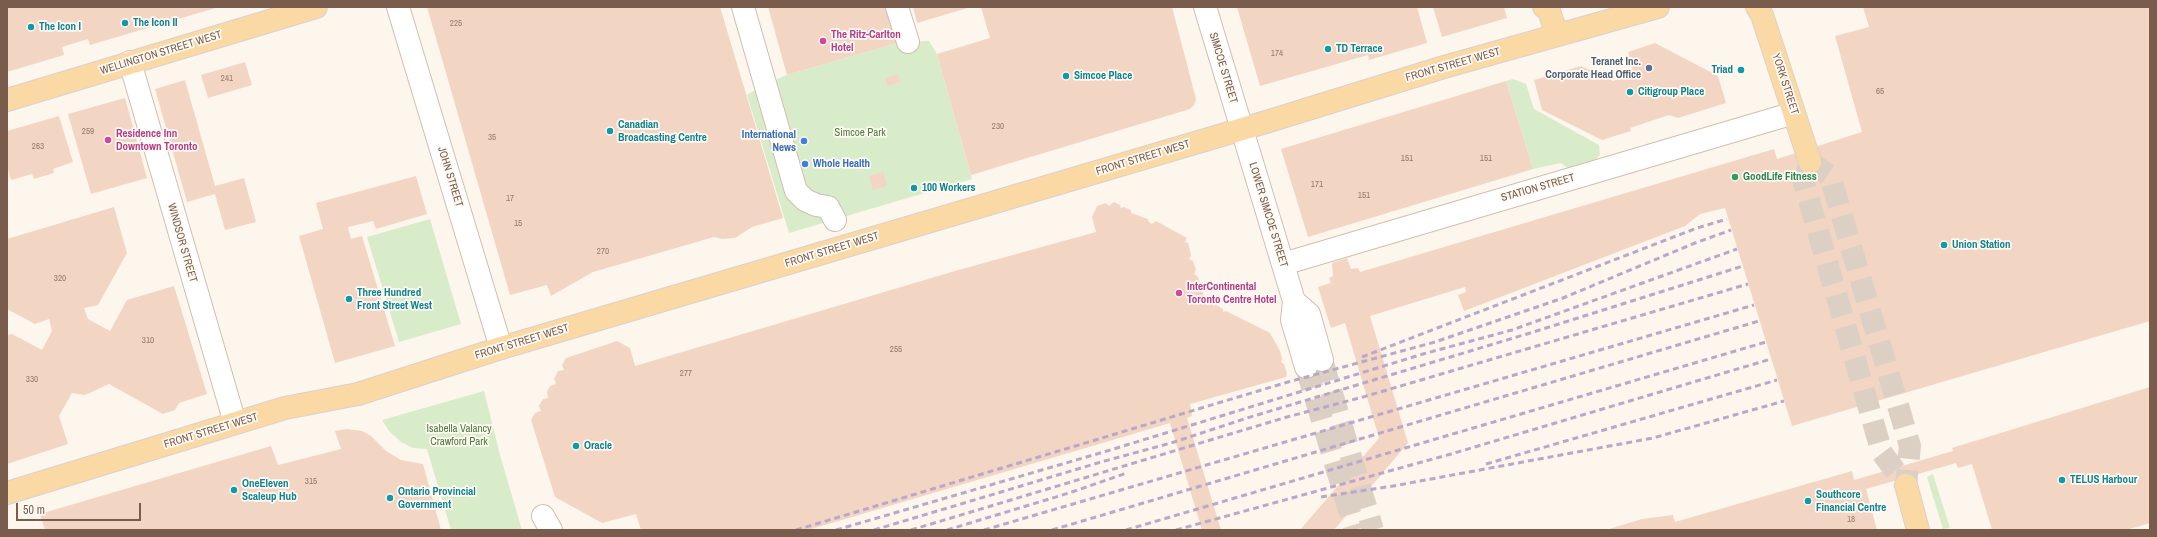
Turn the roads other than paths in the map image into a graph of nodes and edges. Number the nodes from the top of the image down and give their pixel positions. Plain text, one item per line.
1 (316, 7) edge
2 (398, 7) edge
3 (743, 7) edge
4 (897, 7) edge
5 (1205, 7) edge
6 (1658, 7) edge
7 (1757, 7) edge
8 (1547, 8) edge
9 (1557, 35) junction
10 (908, 42) dead end
11 (130, 62) junction
12 (7, 100) edge
13 (1794, 113) junction
14 (1242, 129) junction
15 (1810, 162) tunnel mouth
16 (835, 220) dead end
17 (1283, 264) junction
18 (501, 348) junction
19 (1314, 364) tunnel mouth
20 (235, 423) junction
21 (1906, 485) dead end
22 (7, 493) edge
23 (1918, 530) edge

1 - 11 main road, WELLINGTON STREET WEST
2 - 18 street, JOHN STREET
3 - 16 street
4 - 10 street
5 - 14 street, SIMCOE STREET
6 - 9 main road, FRONT STREET WEST
7 - 13 main road, YORK STREET
8 - 9 main road
9 - 14 main road, FRONT STREET WEST
11 - 12 main road, WELLINGTON STREET WEST
11 - 20 street, WINDSOR STREET
13 - 15 main road, YORK STREET
13 - 17 street, STATION STREET
14 - 17 street, LOWER SIMCOE STREET
14 - 18 main road, FRONT STREET WEST
17 - 19 street, LOWER SIMCOE STREET
18 - 20 main road, FRONT STREET WEST
20 - 22 main road, FRONT STREET WEST
21 - 23 main road

